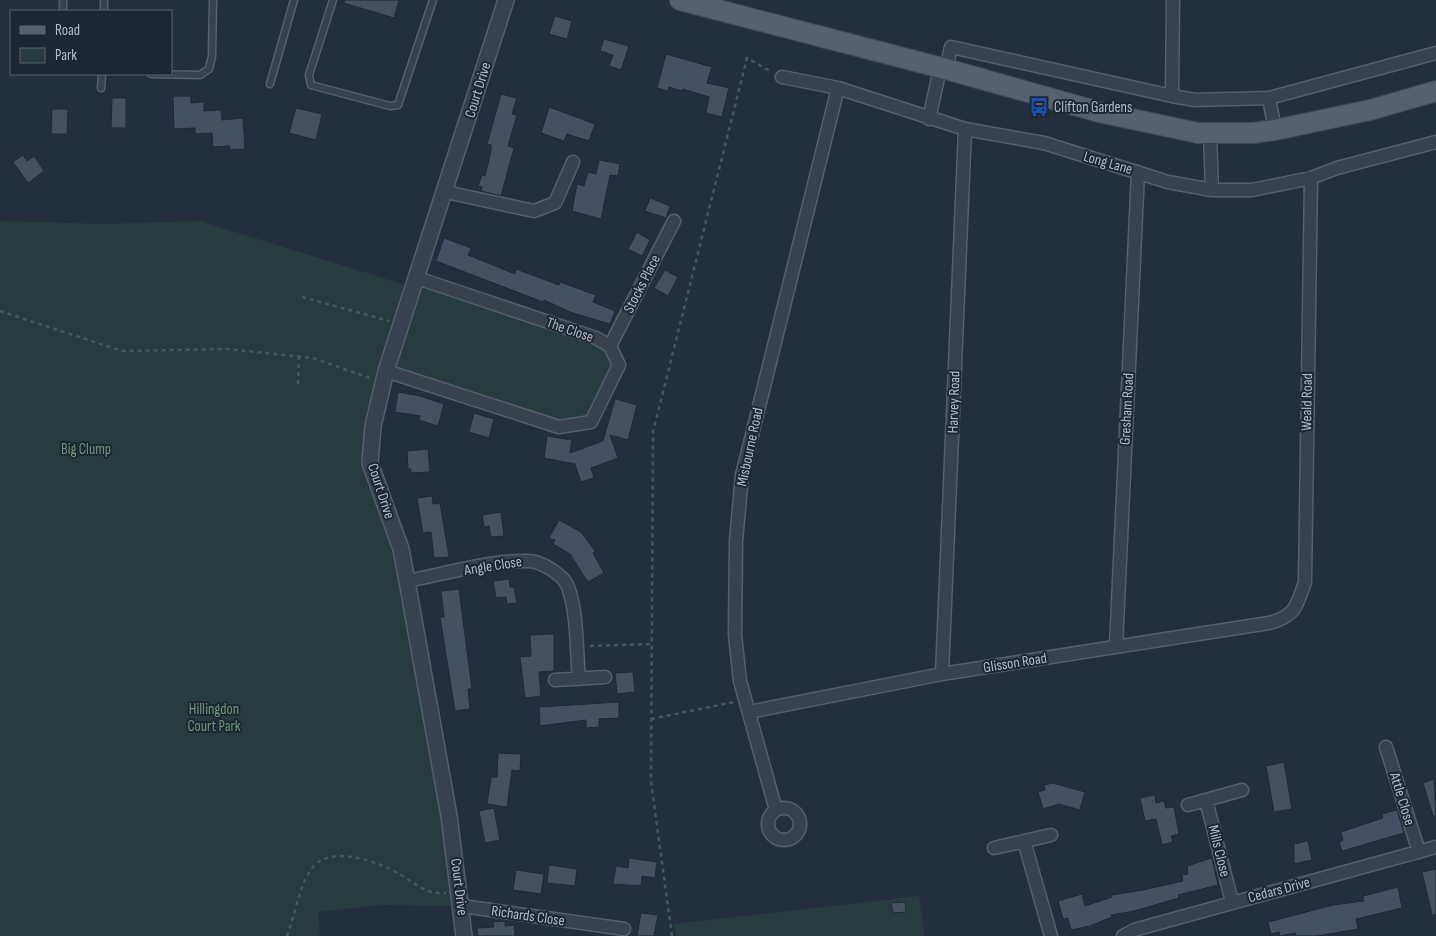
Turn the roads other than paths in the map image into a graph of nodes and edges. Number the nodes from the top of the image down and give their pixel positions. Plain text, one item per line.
1 (213, 0) edge
2 (294, 0) edge
3 (333, 0) edge
4 (433, 0) edge
5 (506, 0) edge
6 (680, 0) edge
7 (1172, 0) edge
8 (711, 4) edge
9 (1436, 53) edge
10 (943, 69) junction
11 (172, 74) edge
12 (102, 75) edge
13 (782, 77) road end
14 (270, 84) dead end
15 (101, 88) dead end
16 (838, 88) junction
17 (1436, 91) edge
18 (1172, 96) junction
19 (1269, 98) junction
20 (929, 119) junction
21 (965, 129) junction
22 (1275, 130) junction
23 (1210, 135) junction
24 (1436, 142) edge
25 (573, 162) dead end
26 (1138, 172) junction
27 (1311, 178) junction
28 (1212, 190) junction
29 (446, 192) junction
30 (674, 221) dead end
31 (417, 278) junction
32 (610, 346) junction
33 (385, 377) junction
34 (407, 581) junction
35 (1283, 619) joint
36 (1116, 646) junction
37 (942, 674) junction
38 (605, 677) dead end
39 (579, 678) junction
40 (555, 680) dead end
41 (749, 712) junction
42 (1386, 747) dead end
43 (1242, 790) dead end
44 (1206, 800) junction
45 (1188, 805) dead end
46 (776, 810) dead end
47 (1051, 835) dead end
48 (1024, 841) junction
49 (1436, 847) edge
50 (994, 848) dead end
51 (1419, 852) junction
52 (462, 899) junction
53 (1232, 902) junction
54 (624, 929) dead end
55 (464, 936) edge
56 (1051, 936) edge
57 (1123, 936) edge

1 - 11 lane
2 - 14 lane
3 - 4 lane
5 - 29 street, Court Drive
6 - 8 main road
7 - 18 street
8 - 10 main road
9 - 19 street
10 - 18 street
10 - 20 street
10 - 23 main road
12 - 15 lane
13 - 16 street, Long Lane
16 - 20 street, Long Lane
16 - 41 street, Misbourne Road
17 - 22 main road
18 - 19 street
19 - 22 street
20 - 21 street, Long Lane
21 - 26 street, Long Lane
21 - 37 street, Harvey Road
22 - 23 main road
23 - 28 street
24 - 27 street, Long Lane
25 - 29 street
26 - 28 street, Long Lane
26 - 36 street, Gresham Road
27 - 28 street, Long Lane
27 - 35 street, Weald Road
29 - 31 street, Court Drive
30 - 32 street, Stocks Place
31 - 32 street, The Close
31 - 33 street, Court Drive
32 - 33 street, The Close
33 - 34 street, Court Drive
34 - 39 street, Angle Close
34 - 52 street, Court Drive
35 - 36 street, Glisson Road
36 - 37 street, Glisson Road
37 - 41 street, Glisson Road
38 - 39 street
39 - 40 street
41 - 46 street, Misbourne Road
42 - 51 street, Attle Close
43 - 44 street
44 - 45 street
44 - 53 street, Mills Close
47 - 48 street
48 - 50 street
48 - 56 street
49 - 51 street, Cedars Drive
51 - 53 street, Cedars Drive
52 - 54 street, Richards Close
52 - 55 street, Court Drive
53 - 57 street, Cedars Drive

